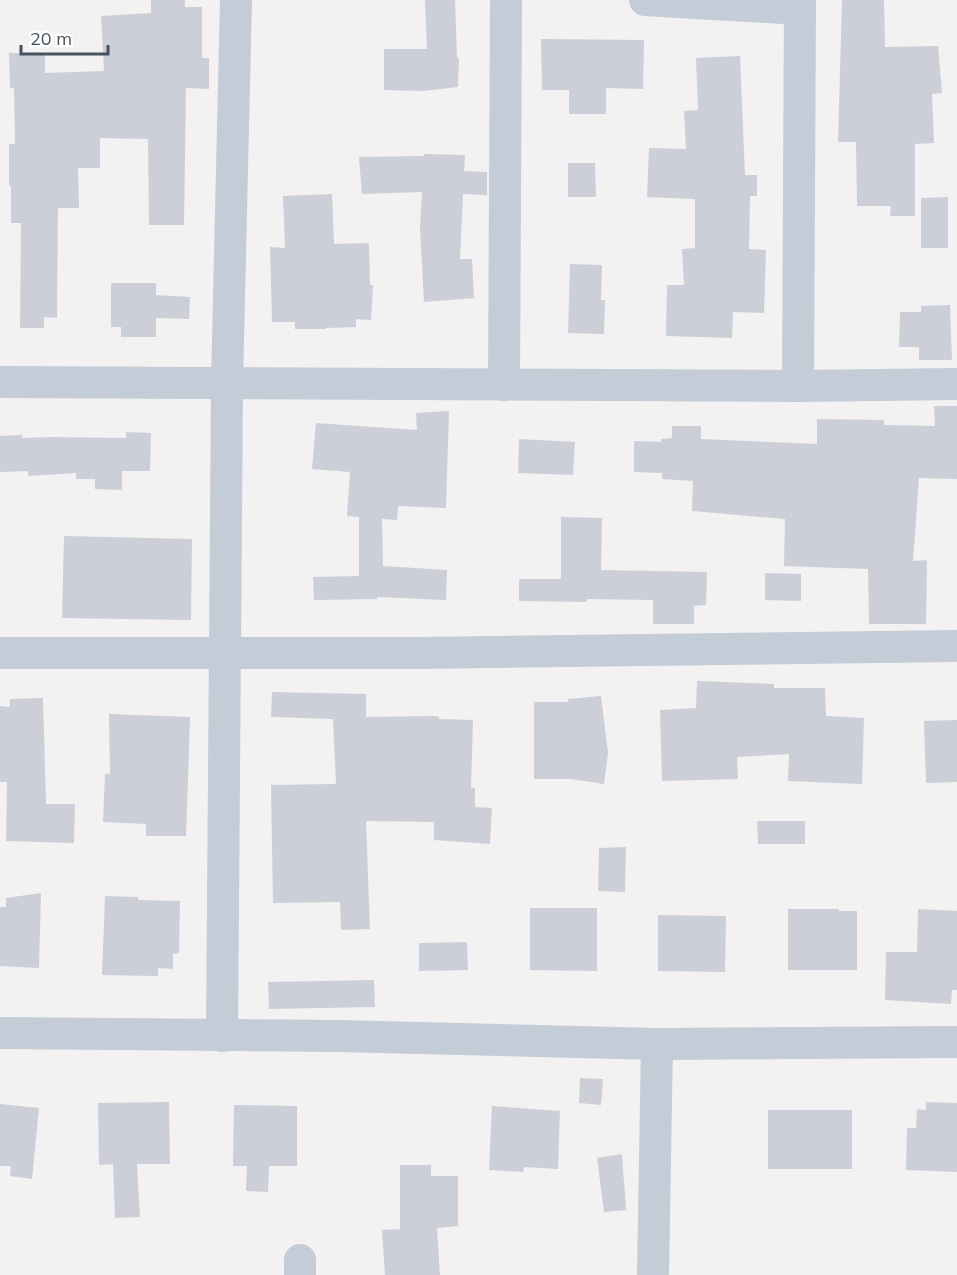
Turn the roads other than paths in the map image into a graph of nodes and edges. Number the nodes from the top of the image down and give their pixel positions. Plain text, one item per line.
1 (236, 0) edge
2 (506, 0) edge
3 (645, 0) edge
4 (800, 4) edge
5 (0, 382) edge
6 (227, 383) junction
7 (957, 384) edge
8 (504, 385) junction
9 (798, 386) junction
10 (957, 646) edge
11 (0, 652) edge
12 (226, 654) junction
13 (0, 1033) edge
14 (222, 1036) junction
15 (957, 1042) edge
16 (657, 1044) junction
17 (653, 1275) edge

1 - 6 street
2 - 8 street
3 - 4 street
4 - 9 street
5 - 6 street
6 - 8 street
6 - 12 street
7 - 9 street
8 - 9 street
10 - 12 street
11 - 12 street
12 - 14 street
13 - 14 street
14 - 16 street
15 - 16 street
16 - 17 street

